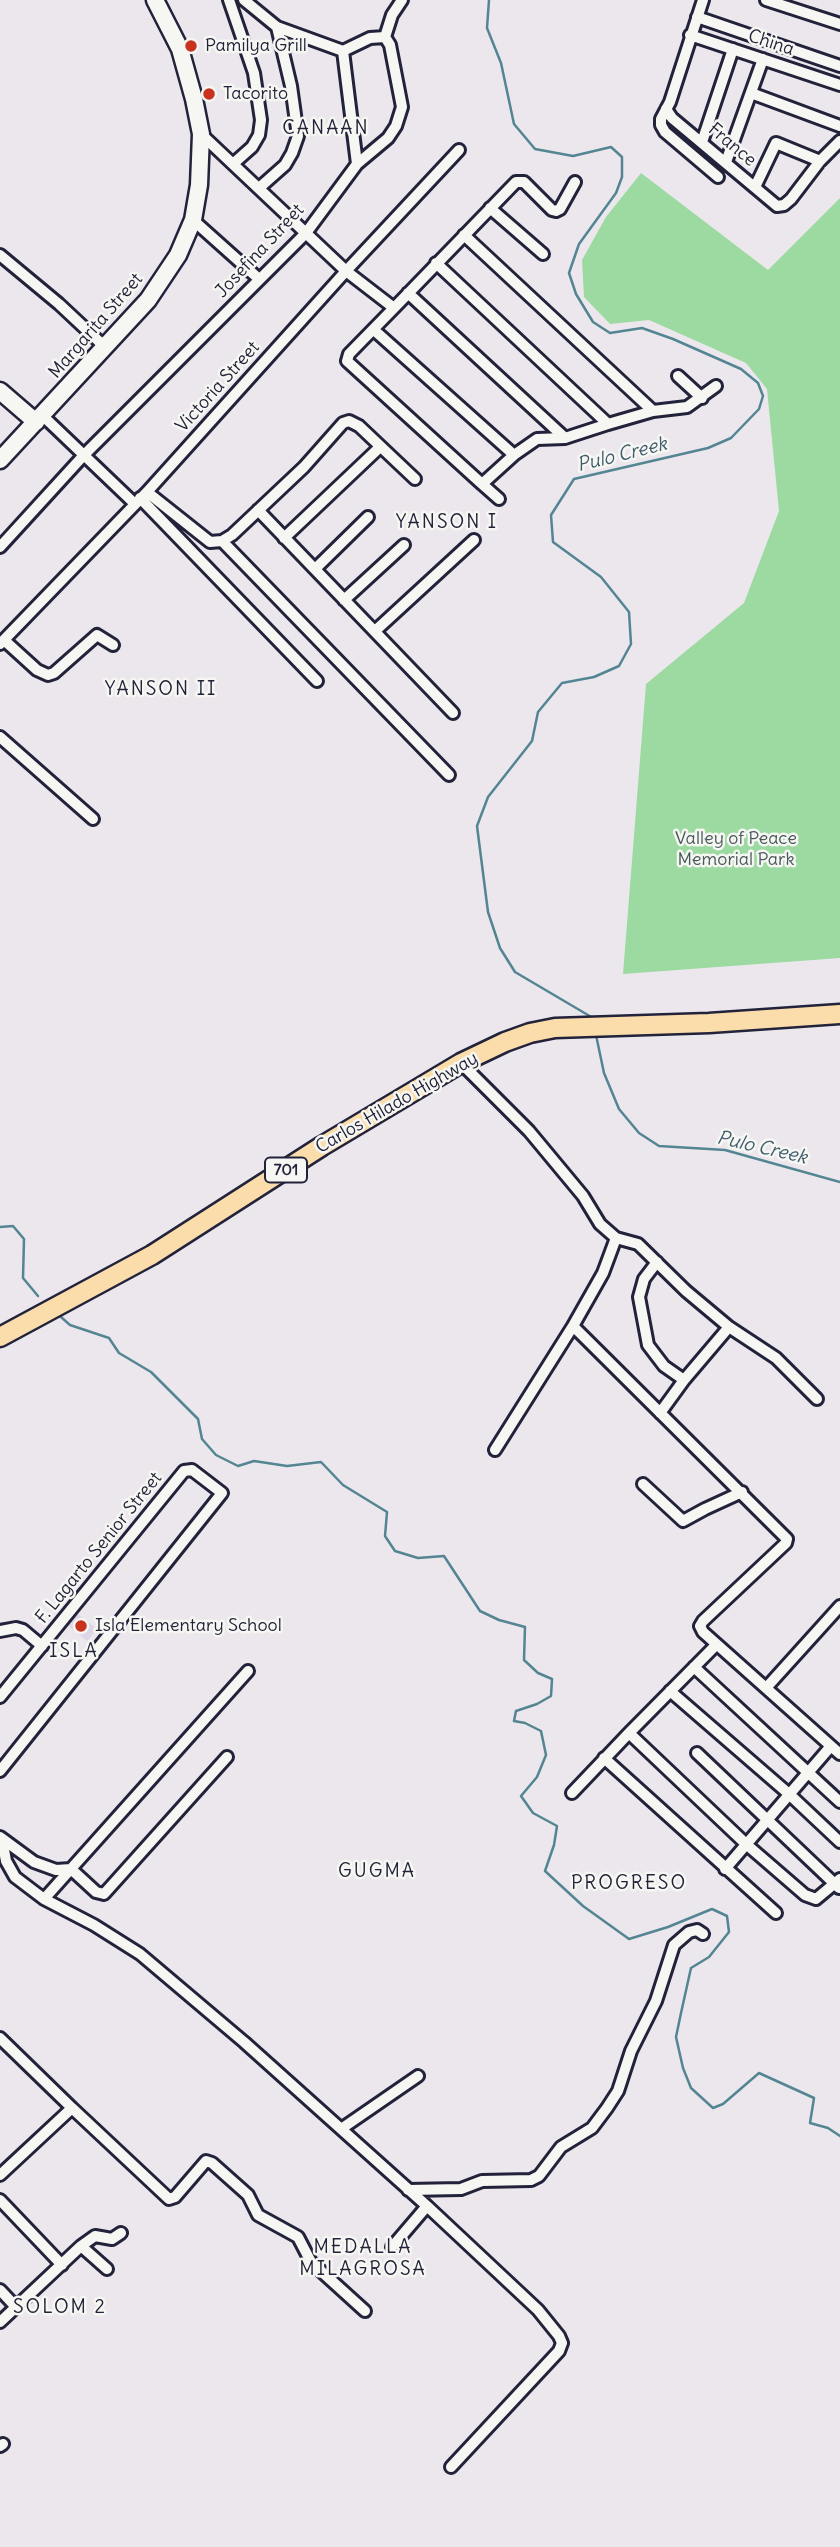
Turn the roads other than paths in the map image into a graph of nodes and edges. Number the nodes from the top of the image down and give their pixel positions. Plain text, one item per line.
1 (155, 0) edge
2 (229, 0) edge
3 (244, 0) edge
4 (402, 0) edge
5 (703, 0) edge
6 (766, 0) edge
7 (697, 17) junction
8 (839, 21) edge
9 (277, 27) junction
10 (690, 35) junction
11 (385, 37) junction
12 (733, 49) junction
13 (343, 51) junction
14 (763, 59) junction
15 (840, 66) edge
16 (840, 85) edge
17 (751, 93) junction
18 (666, 109) junction
19 (840, 126) edge
20 (201, 134) junction
21 (840, 141) edge
22 (702, 142) junction
23 (460, 150) dead end
24 (820, 161) junction
25 (726, 162) junction
26 (234, 163) junction
27 (357, 164) junction
28 (718, 177) dead end
29 (575, 182) dead end
30 (755, 187) junction
31 (259, 188) junction
32 (490, 208) junction
33 (193, 220) junction
34 (306, 233) junction
35 (464, 235) junction
36 (543, 254) dead end
37 (0, 255) edge
38 (436, 263) junction
39 (346, 271) junction
40 (260, 279) junction
41 (408, 293) junction
42 (394, 308) junction
43 (374, 330) junction
44 (106, 348) junction
45 (678, 376) dead end
46 (716, 386) dead end
47 (0, 390) edge
48 (702, 398) junction
49 (653, 411) junction
50 (39, 418) junction
51 (608, 424) junction
52 (565, 438) junction
53 (380, 447) junction
54 (85, 455) junction
55 (514, 455) junction
56 (0, 460) edge
57 (415, 479) dead end
58 (482, 484) junction
59 (141, 498) junction
60 (499, 499) dead end
61 (258, 510) junction
62 (368, 517) dead end
63 (284, 538) junction
64 (474, 540) dead end
65 (222, 541) junction
66 (404, 545) dead end
67 (0, 547) edge
68 (314, 569) junction
69 (344, 600) junction
70 (375, 631) junction
71 (2, 642) edge
72 (113, 645) dead end
73 (317, 681) dead end
74 (453, 713) dead end
75 (0, 737) edge
76 (449, 775) dead end
77 (93, 819) dead end
78 (840, 1014) edge
79 (461, 1063) junction
80 (616, 1238) junction
81 (657, 1262) junction
82 (573, 1325) junction
83 (729, 1327) junction
84 (0, 1337) edge
85 (684, 1380) junction
86 (817, 1399) dead end
87 (660, 1413) junction
88 (495, 1450) dead end
89 (643, 1485) dead end
90 (742, 1492) junction
91 (840, 1606) edge
92 (0, 1631) edge
93 (42, 1646) junction
94 (716, 1646) junction
95 (694, 1667) junction
96 (248, 1671) dead end
97 (766, 1688) junction
98 (670, 1691) junction
99 (0, 1697) edge
100 (629, 1732) junction
101 (831, 1746) junction
102 (697, 1753) dead end
103 (840, 1754) edge
104 (228, 1757) dead end
105 (604, 1758) junction
106 (0, 1771) edge
107 (808, 1773) junction
108 (572, 1793) dead end
109 (789, 1794) junction
110 (840, 1802) edge
111 (768, 1819) junction
112 (1, 1838) edge
113 (840, 1842) edge
114 (746, 1844) junction
115 (71, 1869) junction
116 (725, 1869) junction
117 (838, 1884) edge
118 (44, 1899) junction
119 (776, 1913) dead end
120 (703, 1934) dead end
121 (0, 2038) edge
122 (418, 2076) dead end
123 (72, 2108) junction
124 (341, 2129) junction
125 (0, 2175) edge
126 (408, 2190) junction
127 (0, 2200) edge
128 (428, 2206) junction
129 (121, 2233) dead end
130 (81, 2245) junction
131 (392, 2247) dead end
132 (61, 2265) junction
133 (107, 2269) dead end
134 (0, 2290) edge
135 (16, 2307) junction
136 (365, 2311) dead end
137 (0, 2322) edge
138 (451, 2467) dead end

1 - 20 street, Margarita Street
2 - 26 street
3 - 9 street
4 - 11 street
5 - 7 street
6 - 8 street
7 - 10 street
7 - 15 street
9 - 13 street
9 - 31 street
10 - 12 street, China
10 - 18 street
11 - 13 street
11 - 27 street, Josefina Street
12 - 14 street, China
12 - 22 street
13 - 27 street
14 - 16 street, China
14 - 17 street
17 - 19 street
17 - 25 street
18 - 22 street, France
18 - 28 street
20 - 26 street
20 - 33 street, Margarita Street
21 - 24 street
22 - 25 street, France
23 - 39 street, Victoria Street
24 - 30 street, France
24 - 30 street
25 - 30 street, France
26 - 31 street
27 - 34 street, Josefina Street
29 - 32 street
31 - 34 street
32 - 35 street
32 - 36 street
33 - 40 street
33 - 44 street, Margarita Street
34 - 39 street
34 - 40 street, Josefina Street
35 - 38 street
35 - 49 street
37 - 44 street
38 - 41 street
38 - 51 street
39 - 42 street
39 - 59 street, Victoria Street
40 - 54 street, Josefina Street
41 - 42 street
41 - 52 street
42 - 43 street
43 - 55 street
43 - 58 street
44 - 50 street, Margarita Street
45 - 48 street
46 - 48 street
47 - 50 street
48 - 49 street
49 - 51 street
50 - 54 street
50 - 56 street, Margarita Street
51 - 52 street
52 - 55 street
53 - 57 street
53 - 61 street
53 - 63 street
54 - 59 street
54 - 67 street, Josefina Street
55 - 58 street
58 - 60 street
59 - 65 street
59 - 71 street, Victoria Street
59 - 73 street
61 - 63 street
61 - 65 street
62 - 68 street
63 - 68 street
64 - 70 street
65 - 76 street
66 - 69 street
68 - 69 street
69 - 70 street
70 - 74 street
71 - 72 street
75 - 77 street
78 - 79 main road, Carlos Hilado Highway / 701
79 - 80 street
79 - 84 main road, Carlos Hilado Highway / 701
80 - 81 street
80 - 82 street
81 - 83 street
81 - 85 street
82 - 87 street
82 - 88 street
83 - 85 street
83 - 86 street
85 - 87 street
87 - 90 street
89 - 90 street
90 - 94 street
91 - 97 street
92 - 93 street
93 - 99 street, F. Lagarto Senior Street
93 - 106 street, F. Lagarto Senior Street
94 - 95 street
94 - 97 street
95 - 98 street
95 - 107 street
96 - 115 street
97 - 101 street
98 - 100 street
98 - 109 street
100 - 105 street
100 - 114 street
101 - 103 street
101 - 107 street
102 - 111 street
104 - 115 street
105 - 108 street
105 - 116 street
107 - 109 street
107 - 110 street
109 - 111 street
109 - 113 street
111 - 114 street
111 - 117 street
112 - 115 street
112 - 118 street
114 - 116 street
114 - 117 street
115 - 118 street
116 - 119 street
118 - 124 street
120 - 126 street
121 - 123 street
122 - 124 street
123 - 125 street
123 - 136 street
124 - 126 street
126 - 128 street
127 - 132 street
128 - 131 street
128 - 138 street
129 - 130 street
130 - 132 street
130 - 133 street
132 - 135 street
134 - 135 street
135 - 137 street

